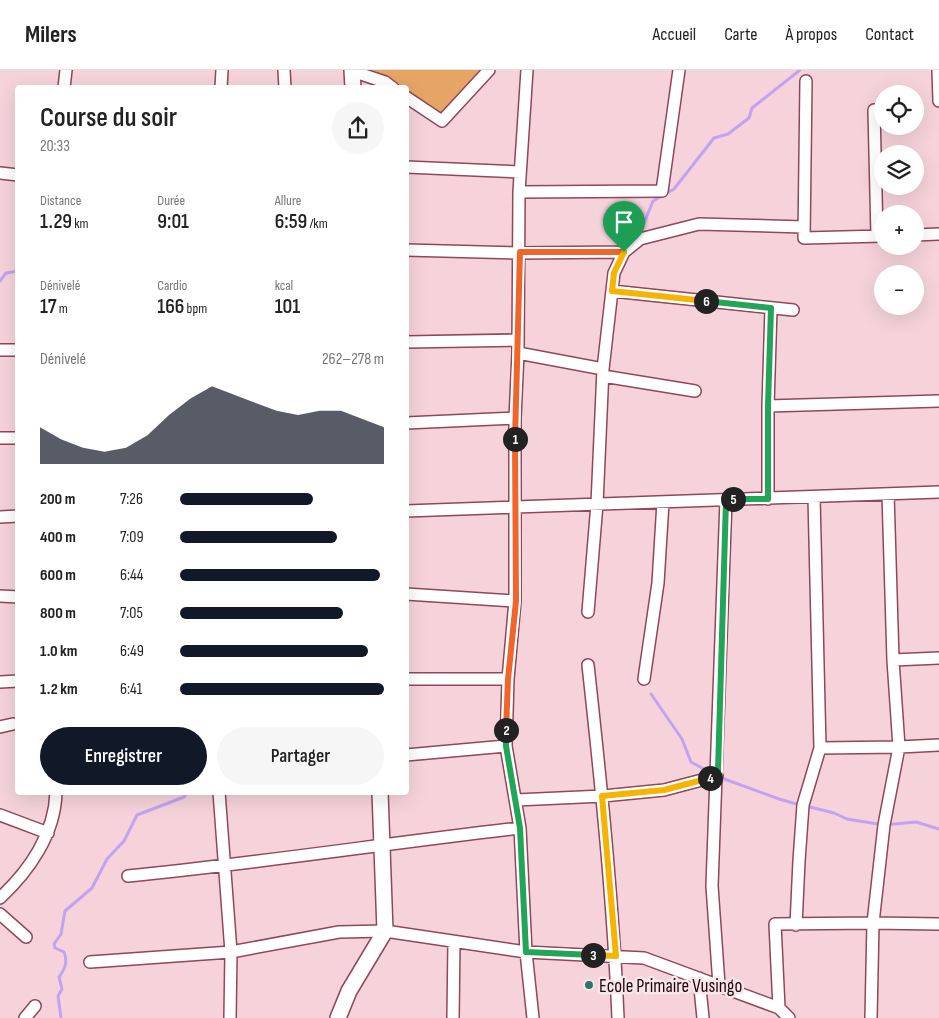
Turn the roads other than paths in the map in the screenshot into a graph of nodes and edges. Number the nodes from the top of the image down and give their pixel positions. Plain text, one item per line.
1 (66, 70) edge
2 (222, 70) edge
3 (284, 70) edge
4 (489, 70) edge
5 (527, 70) edge
6 (679, 70) edge
7 (938, 70) edge
8 (352, 71) edge
9 (806, 81) dead end
10 (64, 85) edge
11 (221, 85) edge
12 (284, 85) edge
13 (353, 85) edge
14 (389, 85) edge
15 (409, 99) edge
16 (939, 102) edge
17 (875, 135) edge
18 (409, 167) edge
19 (0, 172) edge
20 (520, 172) junction
21 (15, 174) edge
22 (519, 192) junction
23 (879, 205) edge
24 (804, 227) junction
25 (939, 234) edge
26 (924, 235) edge
27 (874, 236) edge
28 (409, 250) edge
29 (520, 252) junction
30 (624, 252) junction
31 (612, 291) junction
32 (771, 308) junction
33 (792, 310) dead end
34 (517, 340) junction
35 (409, 342) edge
36 (0, 350) edge
37 (15, 350) edge
38 (518, 353) junction
39 (603, 373) junction
40 (695, 391) dead end
41 (939, 401) edge
42 (768, 406) junction
43 (515, 418) junction
44 (409, 423) edge
45 (0, 438) edge
46 (15, 438) edge
47 (939, 492) edge
48 (888, 494) junction
49 (814, 497) junction
50 (768, 499) junction
51 (726, 500) junction
52 (663, 502) junction
53 (597, 504) junction
54 (516, 507) junction
55 (409, 511) edge
56 (15, 516) edge
57 (0, 518) edge
58 (409, 594) edge
59 (0, 596) edge
60 (15, 596) edge
61 (516, 601) junction
62 (588, 612) dead end
63 (939, 658) edge
64 (893, 660) junction
65 (588, 665) dead end
66 (409, 679) edge
67 (508, 679) junction
68 (644, 679) dead end
69 (15, 681) edge
70 (0, 682) edge
71 (13, 724) dead end
72 (0, 727) edge
73 (939, 745) edge
74 (506, 746) junction
75 (899, 747) junction
76 (820, 748) junction
77 (409, 755) edge
78 (717, 776) junction
79 (55, 795) edge
80 (219, 795) edge
81 (380, 795) edge
82 (602, 796) junction
83 (516, 800) junction
84 (0, 815) edge
85 (520, 828) junction
86 (48, 833) junction
87 (382, 844) junction
88 (224, 866) junction
89 (128, 876) dead end
90 (0, 898) edge
91 (0, 914) edge
92 (873, 923) junction
93 (939, 924) edge
94 (796, 925) junction
95 (385, 931) junction
96 (26, 937) dead end
97 (454, 942) junction
98 (231, 952) junction
99 (526, 952) junction
100 (616, 956) junction
101 (90, 962) dead end
102 (700, 978) junction
103 (718, 985) junction
104 (35, 1006) dead end
105 (779, 1008) junction
106 (25, 1018) edge
107 (230, 1018) edge
108 (338, 1018) edge
109 (454, 1018) edge
110 (532, 1018) edge
111 (618, 1018) edge
112 (703, 1018) edge
113 (789, 1018) edge
114 (871, 1018) edge

1 - 10 street
2 - 11 street
3 - 12 street
4 - 15 street
5 - 20 street
6 - 22 street
7 - 16 street
8 - 13 street
8 - 14 street
9 - 24 street
17 - 23 street
18 - 20 street
19 - 21 street
20 - 22 street
22 - 29 street
24 - 27 street
24 - 30 street
25 - 26 street
28 - 29 street
29 - 30 street
29 - 34 street
30 - 31 street
31 - 32 street
31 - 39 street
32 - 33 street
32 - 42 street
34 - 35 street
34 - 38 street
36 - 37 street
38 - 39 street
38 - 43 street
39 - 40 street
39 - 53 street
41 - 42 street
42 - 50 street
43 - 44 street
43 - 54 street
45 - 46 street
47 - 48 street
48 - 49 street
48 - 64 street
49 - 50 street
49 - 76 street
50 - 51 street
51 - 52 street
51 - 78 street
52 - 53 street
52 - 68 street
53 - 54 street
53 - 62 street
54 - 55 street
54 - 61 street
56 - 57 street
58 - 61 street
59 - 60 street
61 - 67 street
63 - 64 street
64 - 75 street
65 - 82 street
66 - 67 street
67 - 74 street
69 - 70 street
71 - 72 street
73 - 75 street
74 - 77 street
74 - 83 street
75 - 76 street
75 - 92 street
76 - 94 street
78 - 82 street
78 - 103 street
79 - 86 street
80 - 88 street
81 - 87 street
82 - 83 street
82 - 100 street
83 - 85 street
84 - 86 street
85 - 87 street
85 - 99 street
86 - 90 street
87 - 88 street
87 - 95 street
88 - 89 street
88 - 98 street
91 - 96 street
92 - 93 street
92 - 94 street
92 - 114 street
94 - 105 street
95 - 97 street
95 - 98 street
95 - 108 street
97 - 99 street
97 - 109 street
98 - 101 street
98 - 107 street
99 - 100 street
99 - 110 street
100 - 102 street
100 - 111 street
102 - 103 street
102 - 112 street
103 - 105 street
104 - 106 street
105 - 113 street

